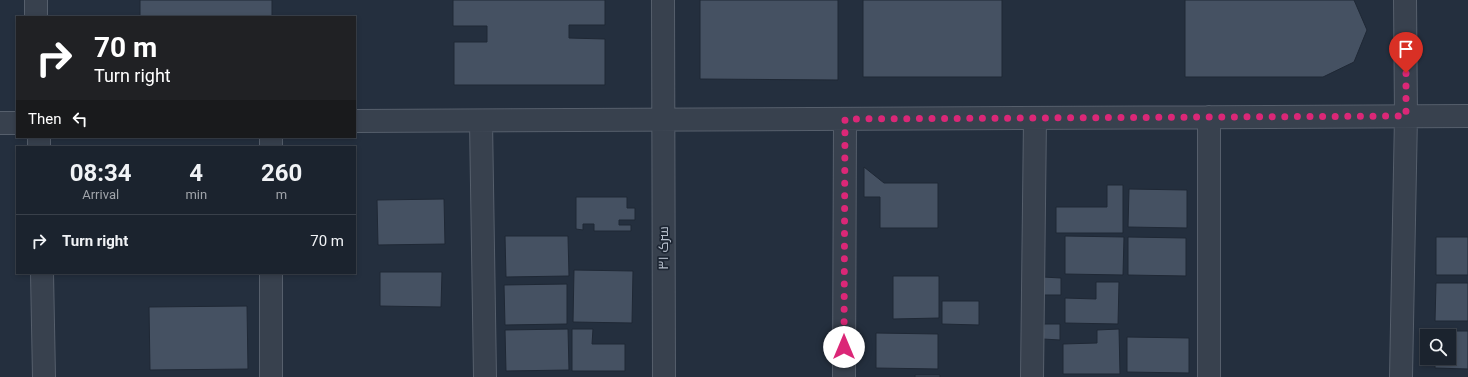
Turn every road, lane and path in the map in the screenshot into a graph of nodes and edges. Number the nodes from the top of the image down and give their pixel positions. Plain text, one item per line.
1 (36, 0) edge
2 (663, 0) edge
3 (1405, 0) edge
4 (36, 16) edge
5 (1406, 116) junction
6 (1468, 116) edge
7 (1210, 117) junction
8 (1035, 118) junction
9 (845, 119) junction
10 (663, 120) junction
11 (356, 121) edge
12 (481, 121) junction
13 (0, 123) edge
14 (16, 123) edge
15 (42, 274) edge
16 (271, 274) edge
17 (44, 377) edge
18 (271, 377) edge
19 (485, 377) edge
20 (664, 377) edge
21 (844, 377) edge
22 (1032, 377) edge
23 (1209, 377) edge
24 (1401, 377) edge

1 - 4 street
2 - 10 street, سرک ۳۱
3 - 5 street
5 - 6 street
5 - 7 street
5 - 24 street
7 - 8 street
7 - 23 street
8 - 9 street
8 - 22 street
9 - 10 street
9 - 21 street
10 - 12 street
10 - 20 street, سرک ۳۱
11 - 12 street
12 - 19 street
13 - 14 street
15 - 17 street
16 - 18 street

